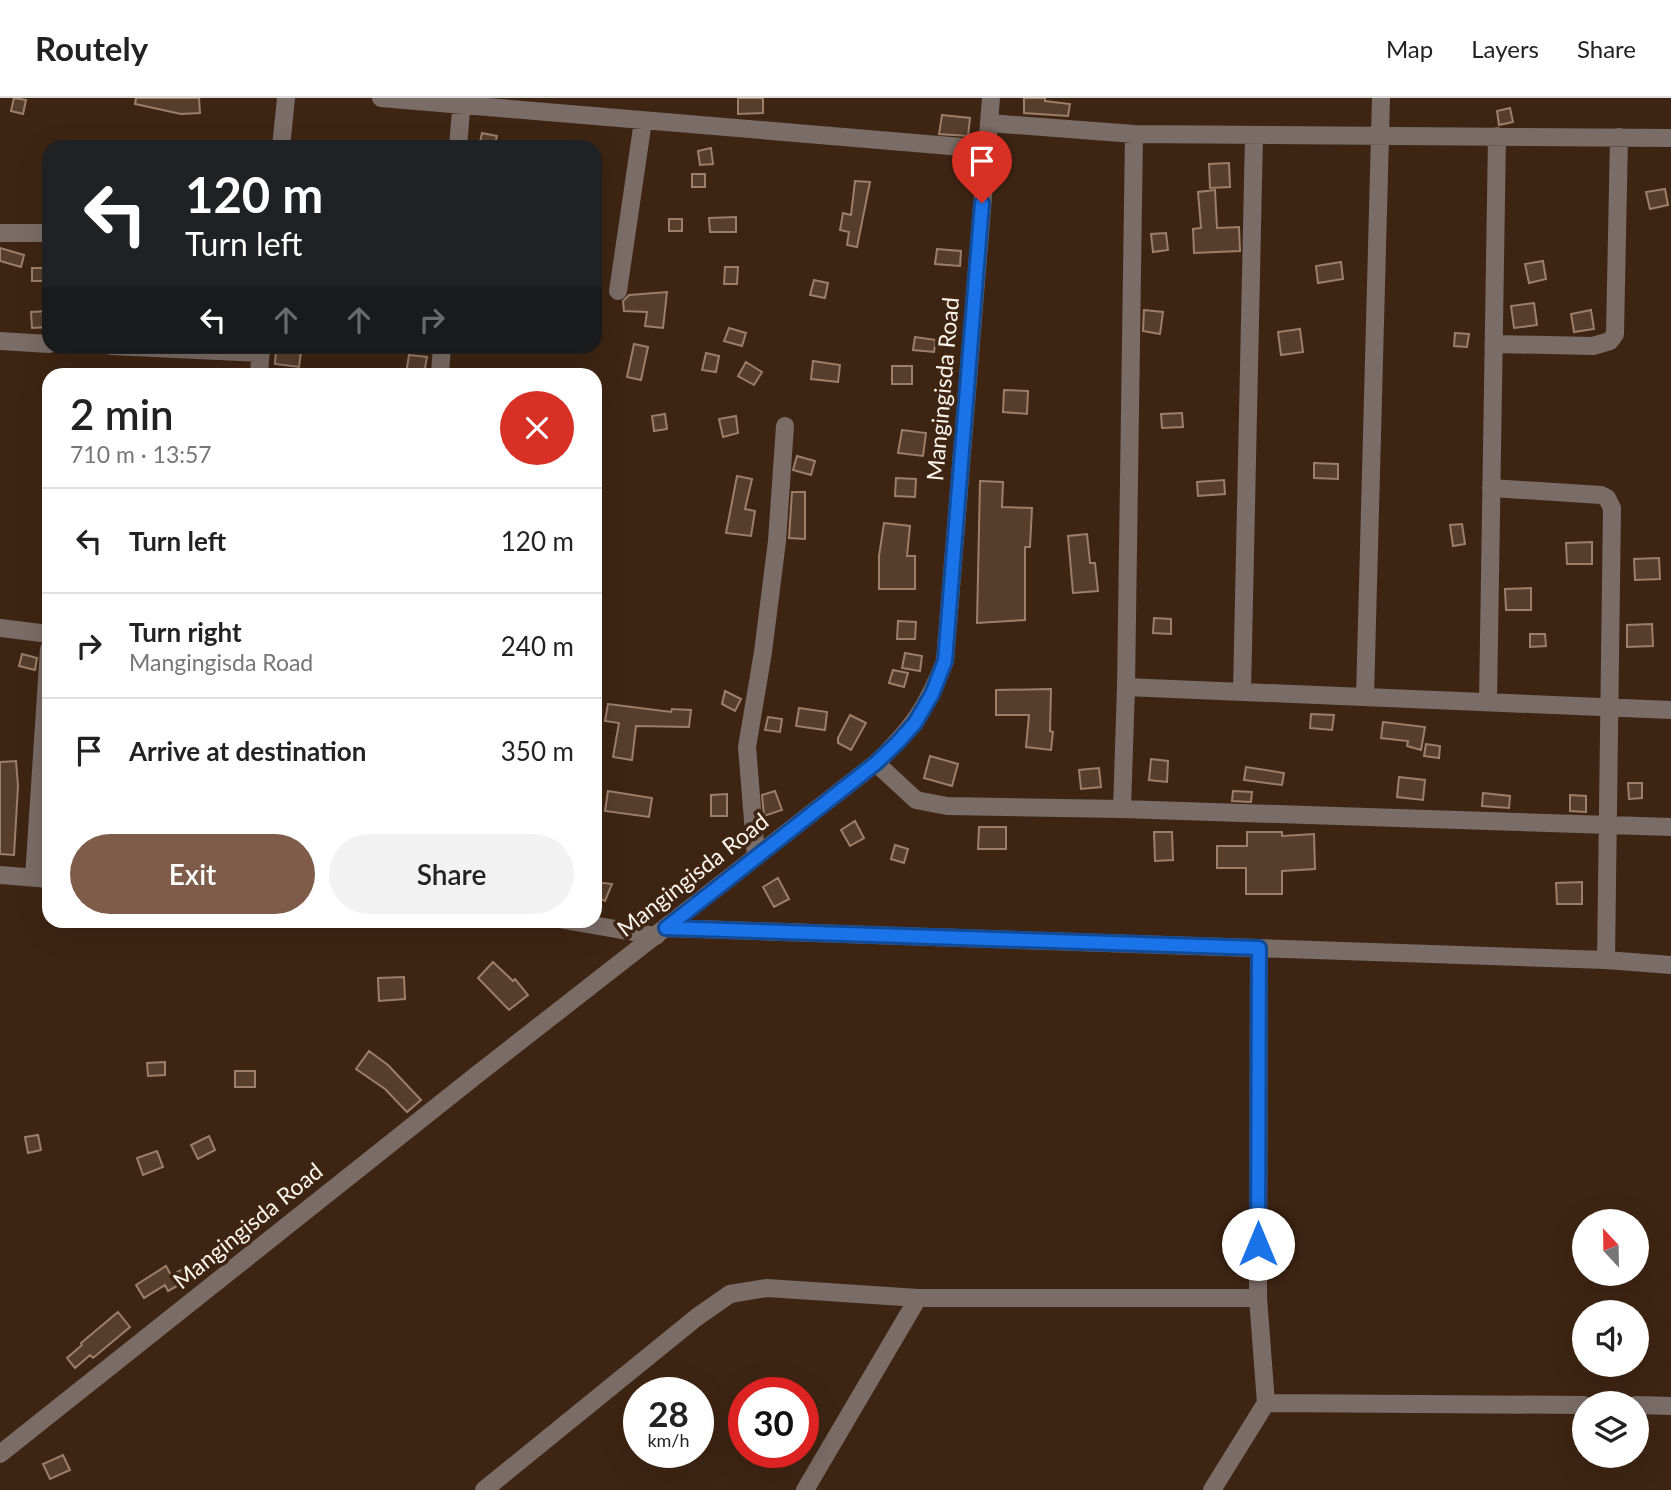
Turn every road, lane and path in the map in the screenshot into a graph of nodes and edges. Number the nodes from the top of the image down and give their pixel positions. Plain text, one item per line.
1 (286, 98) edge
2 (381, 98) edge
3 (991, 98) edge
4 (1381, 98) edge
5 (462, 102) edge
6 (643, 121) junction
7 (989, 123) junction
8 (1134, 134) junction
9 (1254, 135) junction
10 (1381, 136) junction
11 (1497, 136) junction
12 (1619, 137) junction
13 (1671, 138) edge
14 (282, 140) edge
15 (459, 140) edge
16 (986, 149) junction
17 (0, 233) edge
18 (42, 233) edge
19 (618, 290) dead end
20 (0, 341) edge
21 (42, 344) edge
22 (1494, 344) junction
23 (785, 426) dead end
24 (1491, 488) junction
25 (0, 628) edge
26 (42, 633) edge
27 (1126, 687) junction
28 (1242, 692) junction
29 (1364, 697) junction
30 (1488, 702) junction
31 (1609, 707) junction
32 (1671, 710) edge
33 (876, 763) junction
34 (1122, 809) junction
35 (1606, 825) junction
36 (1671, 827) edge
37 (42, 849) edge
38 (756, 857) junction
39 (0, 875) edge
40 (41, 878) edge
41 (602, 925) edge
42 (661, 932) junction
43 (1259, 948) junction
44 (1606, 960) junction
45 (1671, 965) edge
46 (918, 1298) junction
47 (1258, 1298) junction
48 (1266, 1403) junction
49 (1572, 1405) edge
50 (1649, 1405) edge
51 (1671, 1406) edge
52 (0, 1454) edge
53 (484, 1490) edge
54 (805, 1490) edge
55 (1212, 1490) edge

1 - 14 street
2 - 5 street
3 - 7 street, Mangingisda Road
4 - 10 street
5 - 6 street
5 - 15 street
6 - 16 street
6 - 19 street
7 - 8 street
7 - 16 street, Mangingisda Road
8 - 9 street
8 - 27 street
9 - 10 street
9 - 28 street
10 - 11 street
10 - 29 street
11 - 12 street
11 - 22 street
12 - 13 street
12 - 22 street
16 - 33 street, Mangingisda Road
17 - 18 street
20 - 21 street
22 - 24 street
23 - 38 street
24 - 30 street
24 - 31 street
25 - 26 street
27 - 28 street
27 - 34 street
28 - 29 street
29 - 30 street
30 - 31 street
31 - 32 street
31 - 35 street
33 - 34 street
33 - 38 street, Mangingisda Road
34 - 35 street
35 - 36 street
35 - 44 street
37 - 40 street
38 - 42 street, Mangingisda Road
39 - 40 street
41 - 42 street
42 - 43 street
42 - 52 street, Mangingisda Road
43 - 44 street
43 - 47 street
44 - 45 street
46 - 47 street
46 - 53 street
46 - 54 street
47 - 48 street
48 - 49 street
48 - 55 street
50 - 51 street

